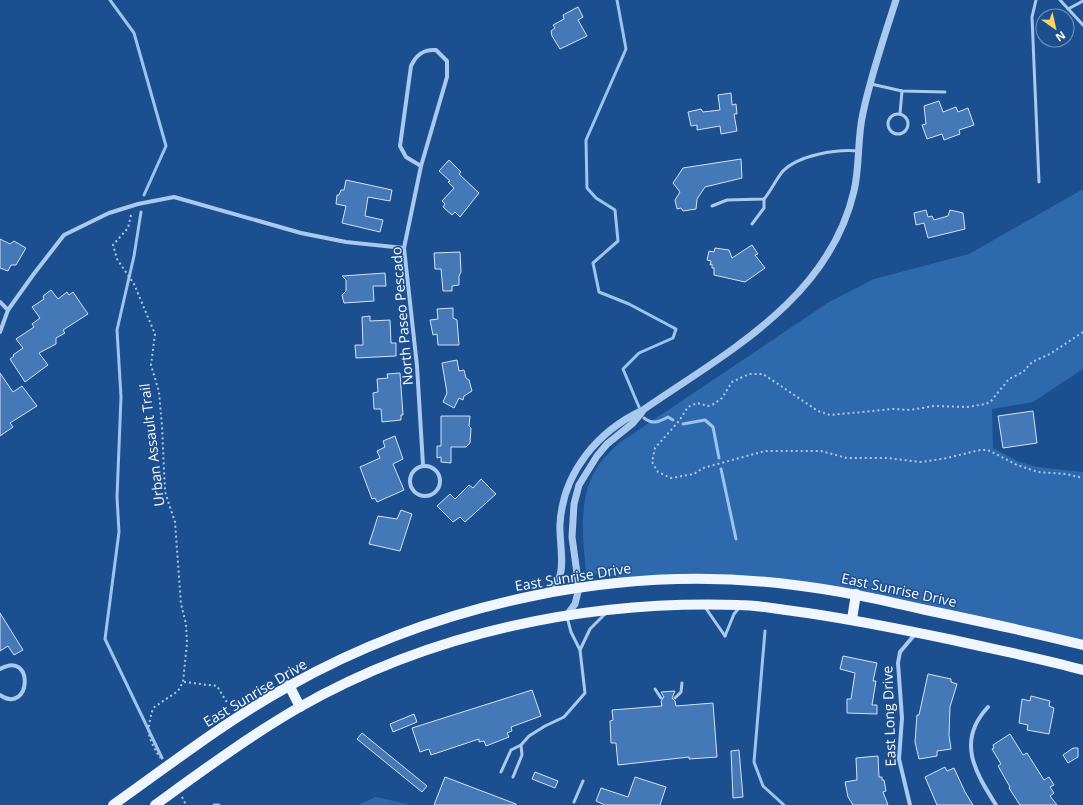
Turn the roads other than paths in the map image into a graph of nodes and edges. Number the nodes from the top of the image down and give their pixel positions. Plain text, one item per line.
1 (896, 0) edge
2 (1036, 0) edge
3 (1060, 0) edge
4 (1083, 1) edge
5 (1067, 8) edge
6 (1070, 8) edge
7 (1075, 16) edge
8 (1083, 25) edge
9 (870, 84) junction
10 (902, 91) junction
11 (945, 92) dead end
12 (900, 114) junction
13 (859, 151) junction
14 (421, 166) junction
15 (1040, 182) dead end
16 (764, 199) junction
17 (712, 206) dead end
18 (752, 224) dead end
19 (404, 248) junction
20 (0, 302) edge
21 (8, 310) junction
22 (0, 332) edge
23 (643, 410) junction
24 (423, 465) junction
25 (579, 588) junction
26 (547, 592) junction
27 (856, 594) junction
28 (703, 605) junction
29 (741, 605) junction
30 (610, 609) junction
31 (567, 615) junction
32 (852, 619) junction
33 (917, 632) junction
34 (1083, 644) edge
35 (580, 650) junction
36 (0, 669) edge
37 (1083, 670) edge
38 (682, 683) dead end
39 (290, 685) junction
40 (655, 689) dead end
41 (0, 695) edge
42 (661, 698) dead end
43 (675, 698) dead end
44 (300, 707) junction
45 (988, 707) dead end
46 (521, 745) junction
47 (500, 772) dead end
48 (513, 777) dead end
49 (583, 781) dead end
50 (574, 802) dead end
51 (113, 805) edge
52 (155, 805) edge
53 (910, 805) edge
54 (996, 805) edge

1 - 9 street
2 - 15 lane
3 - 5 lane
4 - 6 lane
7 - 8 lane
9 - 10 lane
9 - 13 street
10 - 11 lane
10 - 12 lane
12 - 12 lane
13 - 16 lane
13 - 23 street
14 - 14 street, North Paseo Pescado
14 - 19 street, North Paseo Pescado
16 - 17 lane
16 - 18 lane
19 - 21 street
19 - 24 street, North Paseo Pescado
20 - 21 street
21 - 22 street
23 - 25 street
23 - 26 street
24 - 24 street
25 - 26 main road, East Sunrise Drive
25 - 27 main road, East Sunrise Drive
25 - 31 street
26 - 39 main road, East Sunrise Drive
27 - 32 main road
27 - 34 main road, East Sunrise Drive
28 - 29 main road
28 - 29 lane
28 - 30 main road
29 - 32 main road
30 - 31 main road
30 - 35 lane
31 - 35 lane
31 - 44 main road
32 - 33 main road
33 - 37 main road
33 - 53 street, East Long Drive
35 - 46 lane
36 - 41 street
38 - 43 lane
39 - 44 main road
39 - 51 main road, East Sunrise Drive
40 - 42 lane
44 - 52 main road
45 - 54 street
46 - 47 lane
46 - 48 lane
49 - 50 lane

